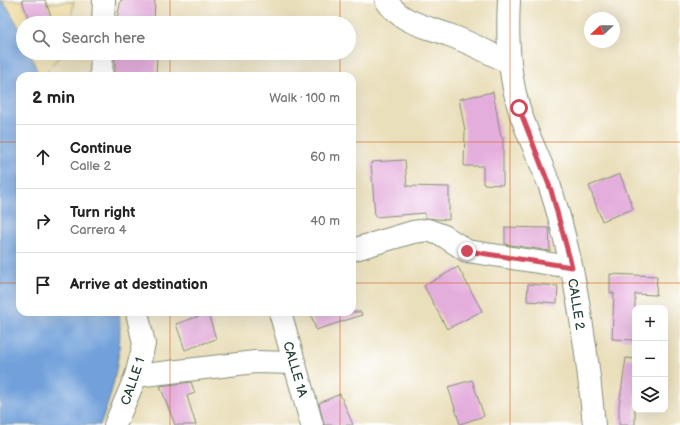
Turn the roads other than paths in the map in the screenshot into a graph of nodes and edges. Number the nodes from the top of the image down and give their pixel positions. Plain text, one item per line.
1 (104, 0) edge
2 (386, 0) edge
3 (509, 0) edge
4 (103, 16) edge
5 (102, 60) edge
6 (508, 62) junction
7 (101, 72) edge
8 (356, 249) edge
9 (572, 267) junction
10 (140, 316) edge
11 (281, 316) edge
12 (293, 363) junction
13 (136, 376) junction
14 (115, 425) edge
15 (312, 425) edge
16 (594, 425) edge

1 - 4 street
2 - 6 street
3 - 6 street, CALLE 2
5 - 7 street
6 - 9 street, CALLE 2
8 - 9 street
9 - 16 street, CALLE 2
10 - 13 street, CALLE 1
11 - 12 street, CALLE 1A
12 - 13 street
12 - 15 street, CALLE 1A
13 - 14 street, CALLE 1

